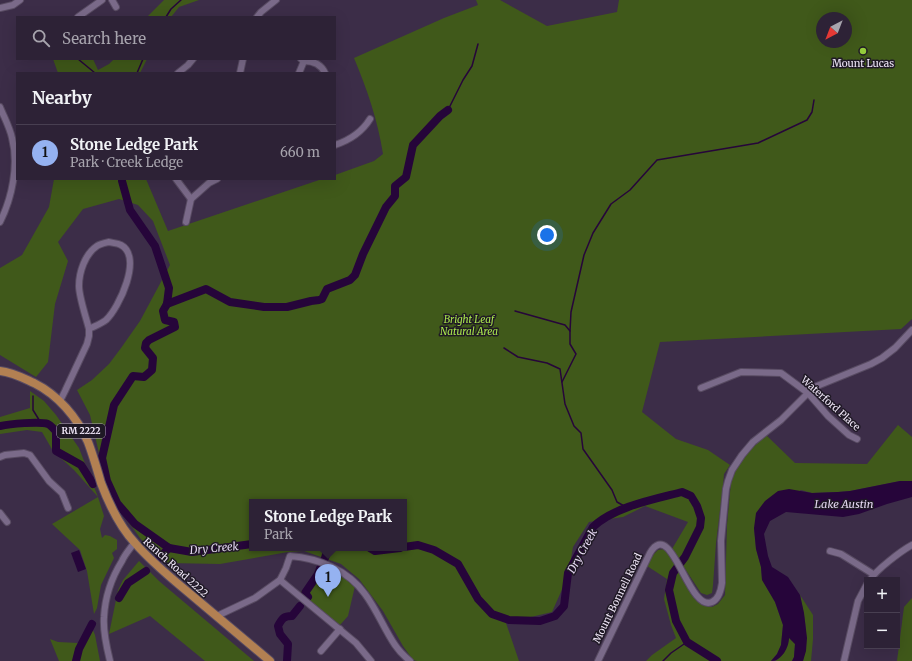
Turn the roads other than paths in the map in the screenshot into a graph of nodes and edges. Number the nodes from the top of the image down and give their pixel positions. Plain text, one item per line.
1 (20, 0) edge
2 (102, 0) edge
3 (112, 0) edge
4 (276, 0) edge
5 (116, 7) dead end
6 (0, 8) edge
7 (79, 16) edge
8 (258, 16) edge
9 (192, 60) edge
10 (243, 60) edge
11 (303, 60) edge
12 (179, 72) edge
13 (240, 72) edge
14 (299, 72) edge
15 (324, 72) edge
16 (0, 107) edge
17 (370, 119) dead end
18 (15, 138) edge
19 (336, 144) edge
20 (177, 180) edge
21 (215, 180) edge
22 (191, 198) junction
23 (0, 222) edge
24 (186, 222) dead end
25 (89, 329) junction
26 (912, 330) edge
27 (0, 371) edge
28 (701, 388) dead end
29 (808, 393) junction
30 (60, 401) junction
31 (857, 439) dead end
32 (2, 456) edge
33 (68, 508) dead end
34 (0, 513) edge
35 (7, 522) dead end
36 (134, 543) junction
37 (912, 545) edge
38 (830, 551) dead end
39 (871, 577) edge
40 (280, 580) junction
41 (864, 590) edge
42 (217, 616) junction
43 (340, 629) junction
44 (321, 651) dead end
45 (110, 661) edge
46 (270, 661) edge
47 (372, 661) edge
48 (410, 661) edge
49 (598, 661) edge
50 (844, 661) edge

1 - 6 street
2 - 7 street
3 - 5 street
4 - 8 street
9 - 12 street
10 - 13 street
11 - 14 street
11 - 15 street
16 - 18 street
17 - 19 street
18 - 23 street
20 - 22 street
21 - 22 street
22 - 24 street
25 - 25 street
25 - 30 street
26 - 29 street, Mount Bonnell Road
27 - 30 main road, Ranch Road 2222 / RM 2222
28 - 29 street, Waterford Place
29 - 31 street, Waterford Place
29 - 49 street, Mount Bonnell Road
30 - 36 main road, Ranch Road 2222 / RM 2222
32 - 33 street
34 - 35 street
36 - 42 main road, Ranch Road 2222 / RM 2222
36 - 45 street
37 - 39 street
38 - 39 street
40 - 42 street
40 - 43 street
40 - 48 street
41 - 50 street
42 - 46 main road, Ranch Road 2222 / RM 2222
43 - 44 street
43 - 47 street

